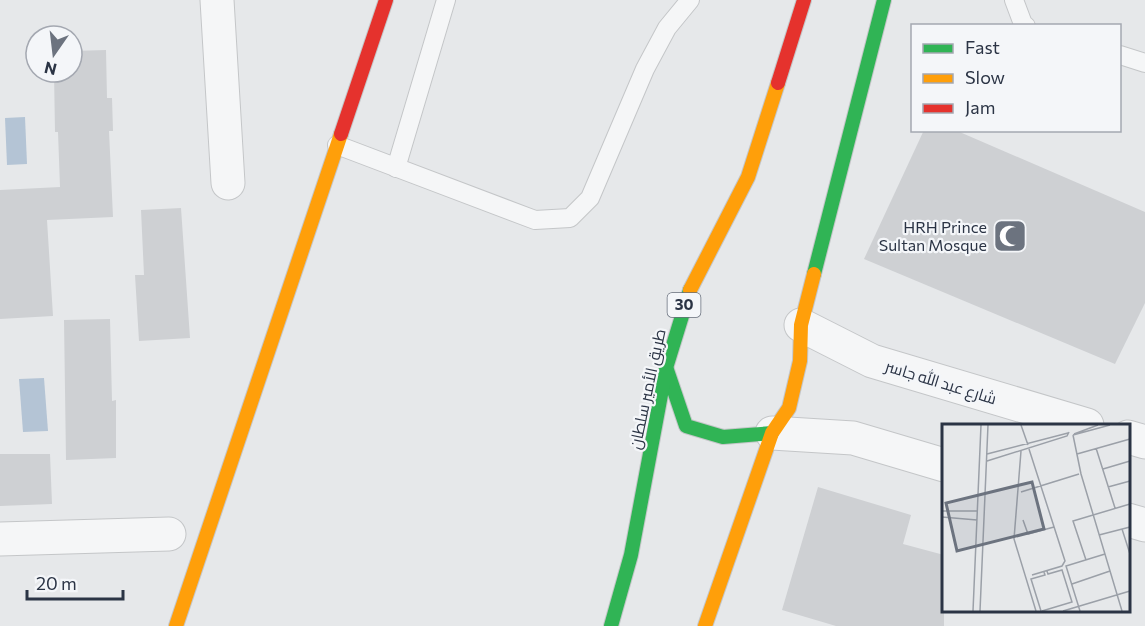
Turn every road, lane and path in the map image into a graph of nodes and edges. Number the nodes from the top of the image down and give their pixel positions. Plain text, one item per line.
1 (217, 0) edge
2 (386, 0) edge
3 (446, 0) edge
4 (690, 0) edge
5 (804, 0) edge
6 (884, 0) edge
7 (1014, 0) edge
8 (1023, 24) edge
9 (1121, 56) edge
10 (1145, 63) edge
11 (337, 146) junction
12 (396, 168) junction
13 (228, 183) dead end
14 (801, 325) junction
15 (666, 368) junction
16 (1084, 424) edge
17 (772, 433) junction
18 (1130, 438) edge
19 (1145, 442) edge
20 (942, 464) edge
21 (1130, 521) edge
22 (1145, 525) edge
23 (169, 534) dead end
24 (0, 539) edge
25 (176, 626) edge
26 (611, 626) edge
27 (705, 626) edge

1 - 13 street
2 - 11 main road
3 - 12 lane
4 - 12 lane
5 - 15 main road, طريق الأمير سلطان / 30
6 - 14 main road
7 - 8 lane
9 - 10 lane
11 - 12 lane
11 - 25 main road
14 - 16 street, شارع عبد الله جاسر
14 - 17 main road
15 - 17 main road
15 - 26 main road, طريق الأمير سلطان / 30
17 - 20 street
17 - 27 main road
18 - 19 street
21 - 22 street
23 - 24 street

